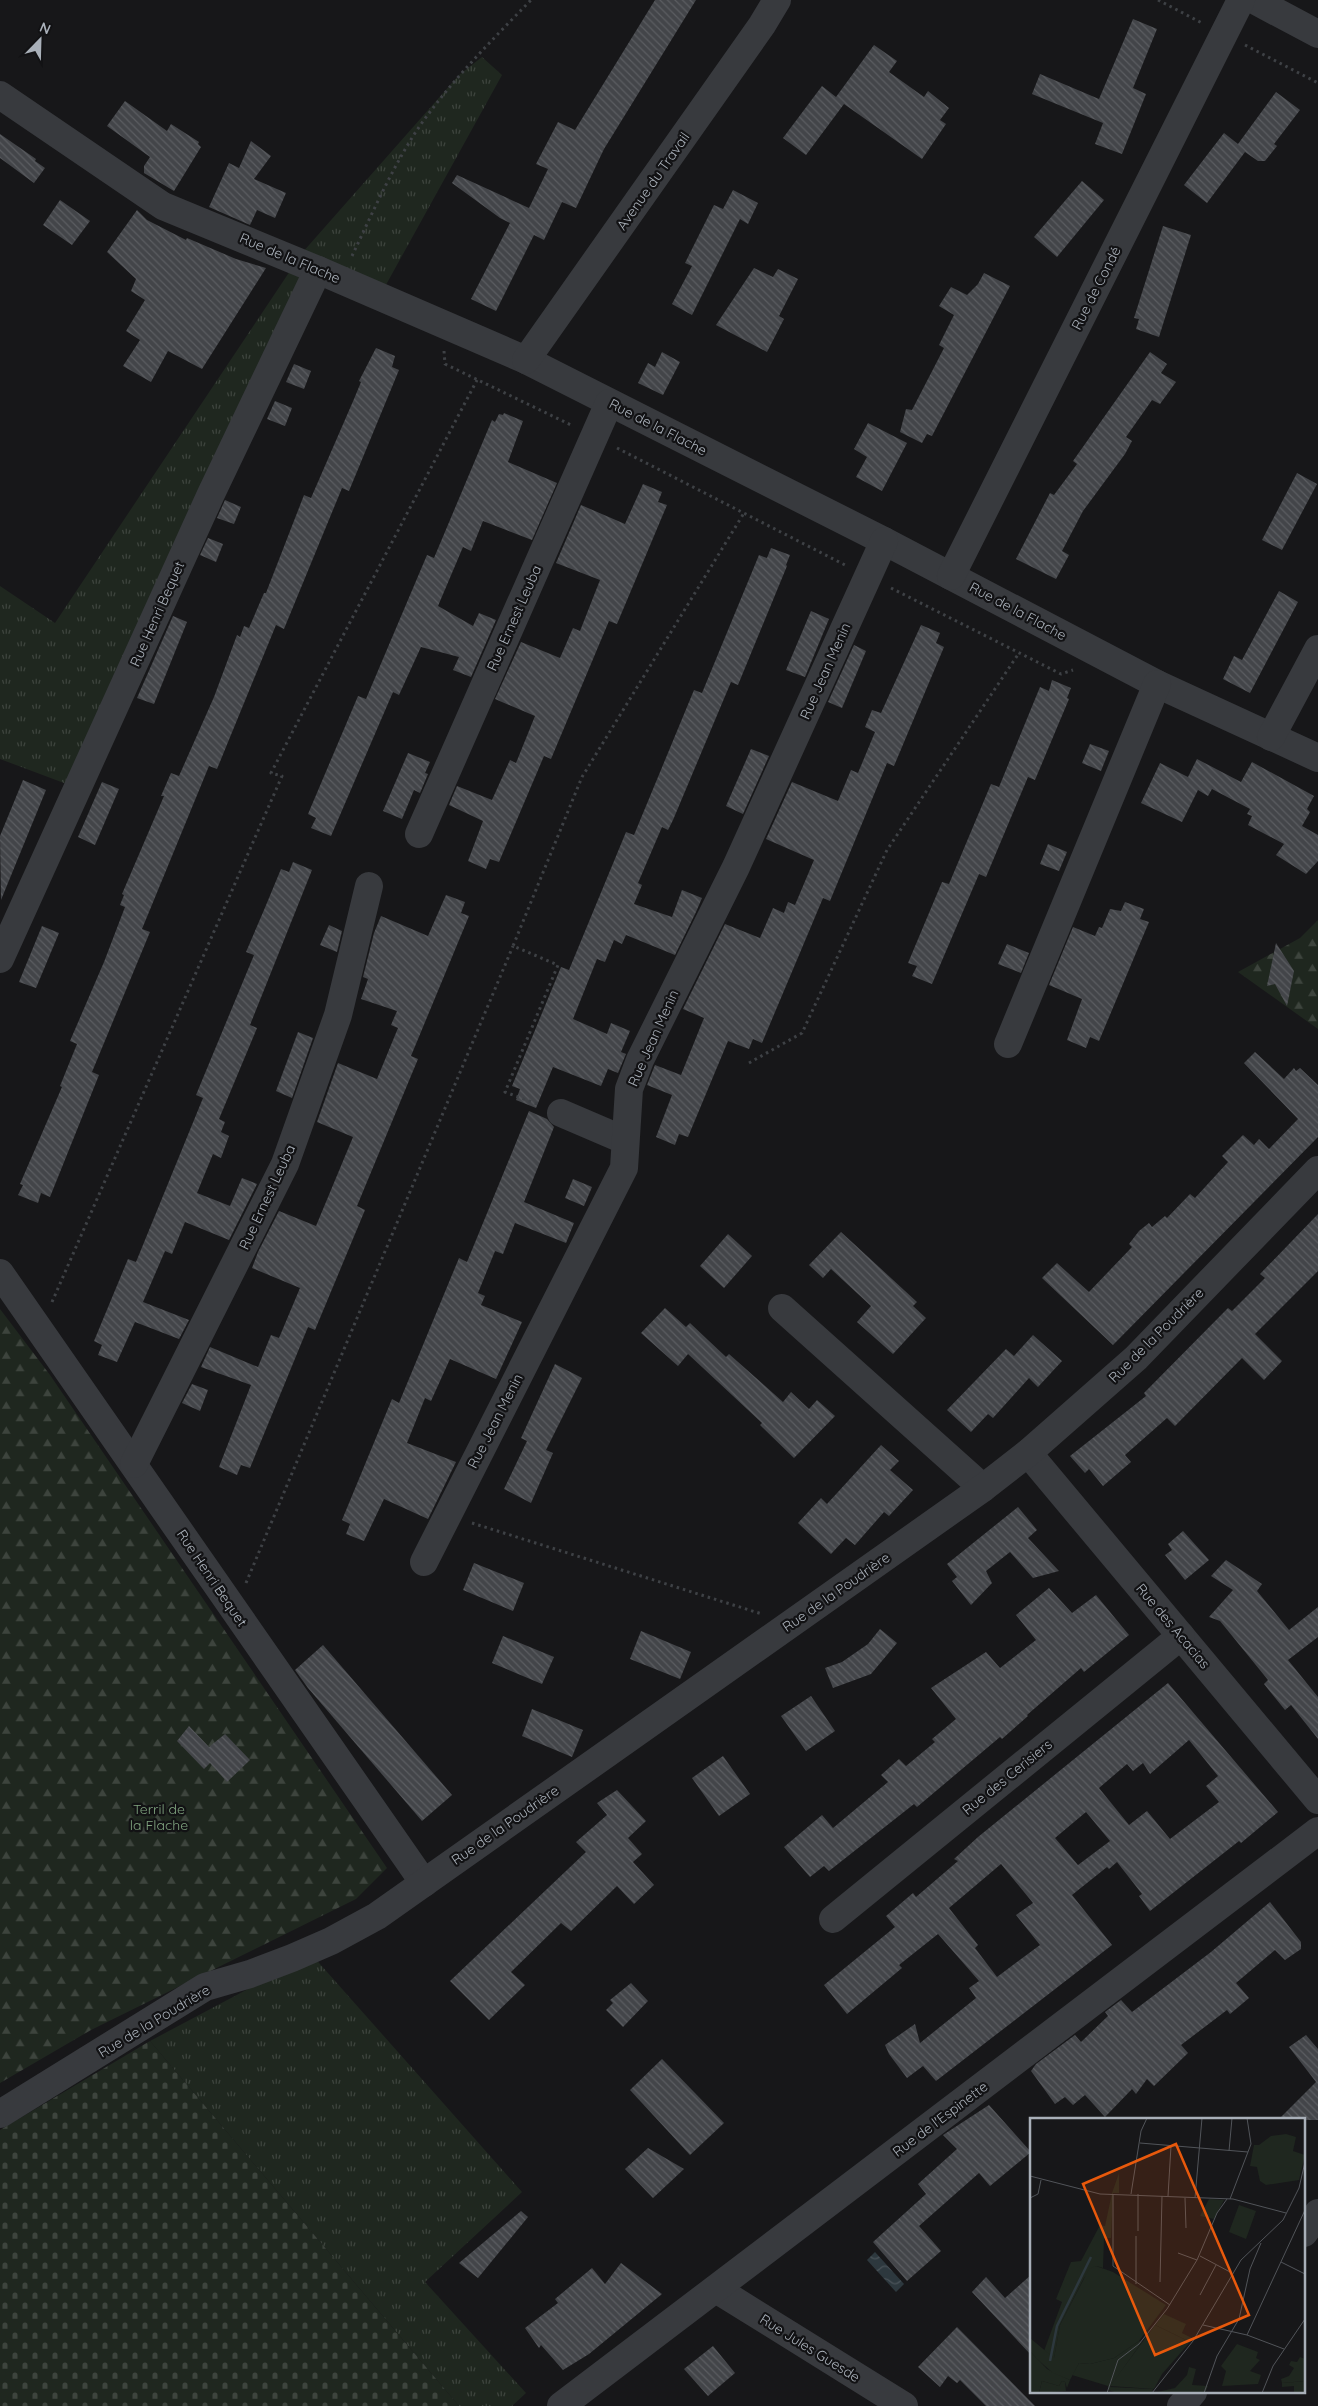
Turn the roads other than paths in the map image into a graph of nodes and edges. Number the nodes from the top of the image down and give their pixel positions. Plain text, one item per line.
1 (777, 0) edge
2 (1241, 0) edge
3 (1254, 0) edge
4 (1318, 34) edge
5 (0, 95) edge
6 (330, 275) junction
7 (526, 360) junction
8 (609, 402) junction
9 (884, 541) junction
10 (951, 576) junction
11 (1318, 649) edge
12 (1157, 684) junction
13 (1271, 737) junction
14 (1318, 758) edge
15 (419, 834) dead end
16 (369, 886) dead end
17 (0, 959) edge
18 (1008, 1044) dead end
19 (561, 1113) road end
20 (624, 1140) junction
21 (1318, 1170) edge
22 (0, 1273) edge
23 (782, 1308) dead end
24 (1028, 1452) junction
25 (134, 1464) junction
26 (983, 1488) junction
27 (424, 1562) dead end
28 (1181, 1636) junction
29 (1318, 1800) edge
30 (1318, 1831) edge
31 (424, 1883) junction
32 (833, 1919) dead end
33 (0, 2114) edge
34 (1318, 2213) edge
35 (1306, 2230) edge
36 (716, 2290) junction
37 (1191, 2394) edge
38 (561, 2406) edge
39 (904, 2406) edge
40 (1181, 2406) edge

1 - 7 street, Avenue du Travail
2 - 10 street, Rue de Condé
3 - 4 street
5 - 6 street, Rue de la Flache
6 - 7 street, Rue de la Flache
6 - 17 street, Rue Henri Bequet
7 - 8 street, Rue de la Flache
8 - 9 street, Rue de la Flache
8 - 15 street, Rue Ernest Leuba
9 - 10 street, Rue de la Flache
9 - 20 street, Rue Jean Menin
10 - 12 street, Rue de la Flache
11 - 13 street
12 - 13 street, Rue de la Flache
12 - 18 street
13 - 14 street, Rue de la Flache
16 - 25 street, Rue Ernest Leuba
19 - 20 street
20 - 27 street, Rue Jean Menin
21 - 24 street, Rue de la Poudrière
22 - 25 street, Rue Henri Bequet
23 - 26 street
24 - 26 street, Rue de la Poudrière
24 - 28 street, Rue des Acacias
25 - 31 street, Rue Henri Bequet
26 - 31 street, Rue de la Poudrière
28 - 29 street, Rue des Acacias
28 - 32 street, Rue des Cerisiers
30 - 36 street, Rue de l'Espinette
31 - 33 street, Rue de la Poudrière
34 - 35 street
36 - 38 street, Rue de l'Espinette
36 - 39 street, Rue Jules Guesde
37 - 40 street

